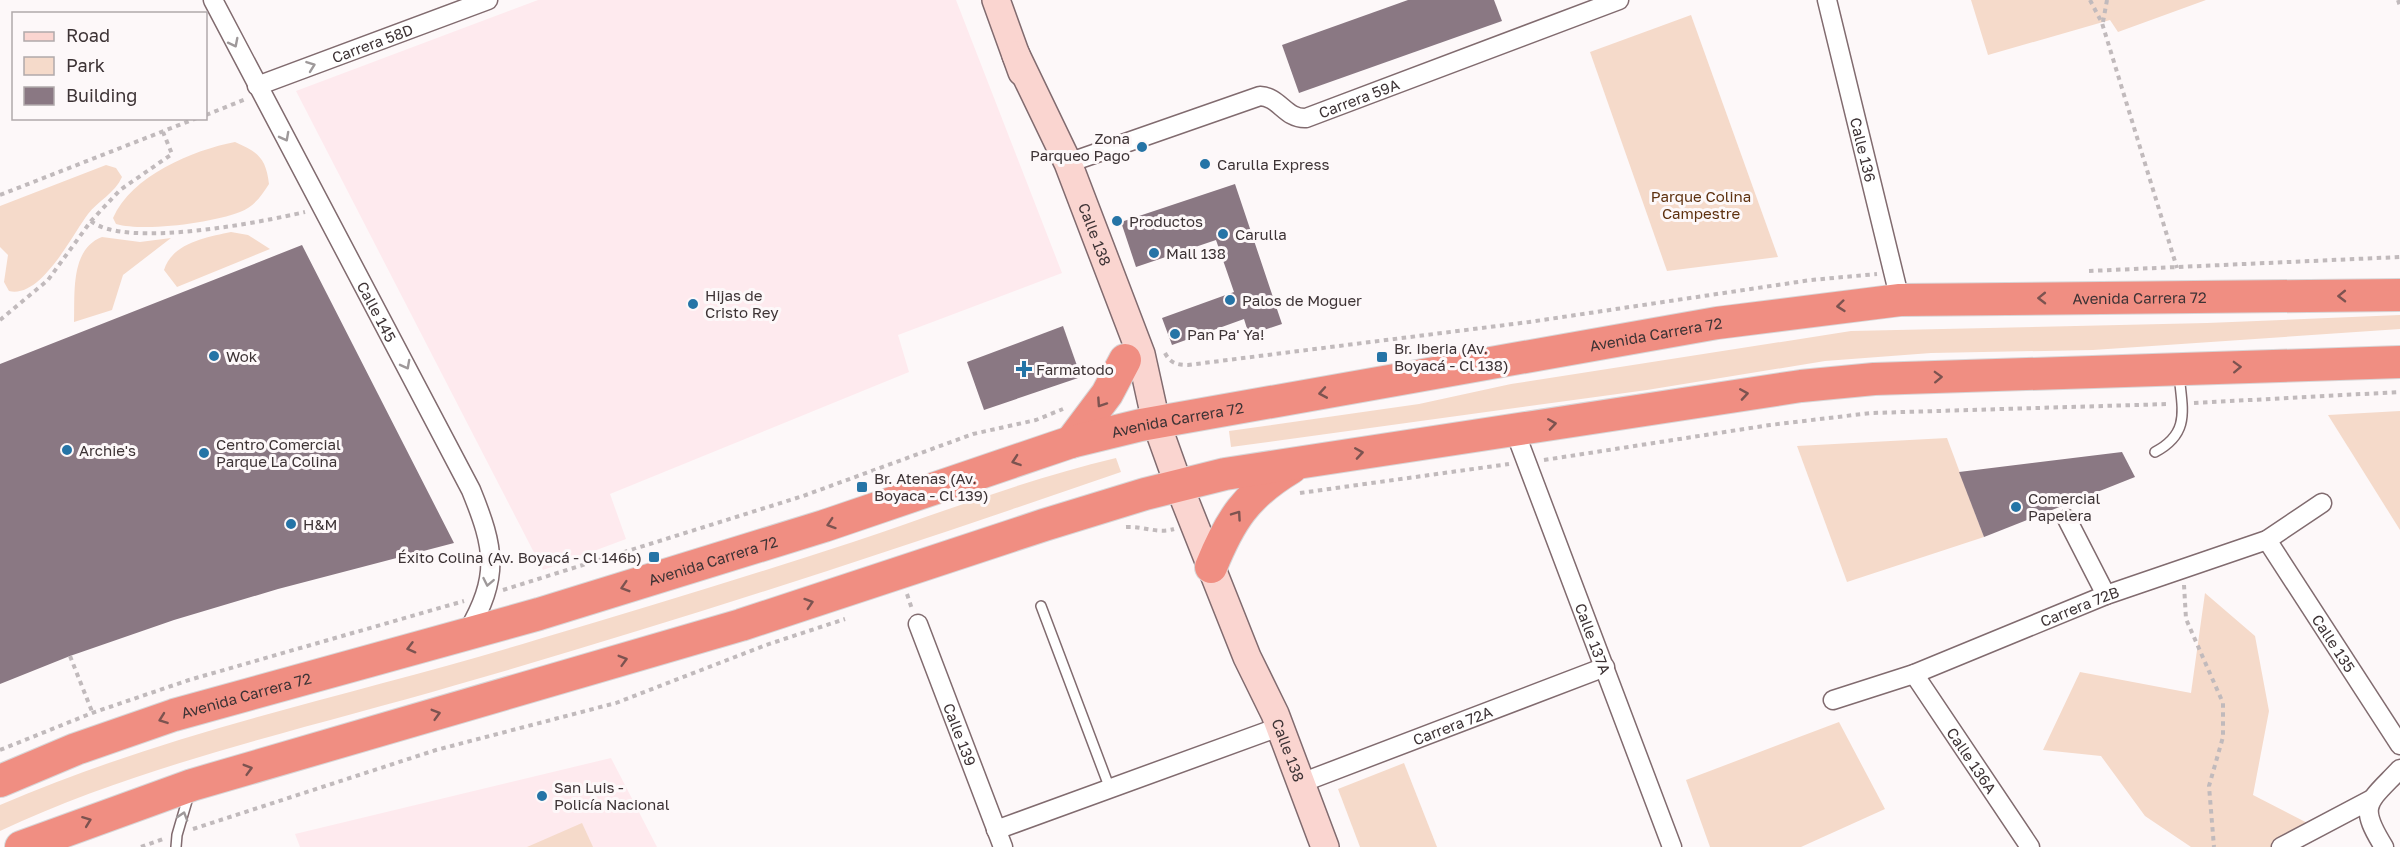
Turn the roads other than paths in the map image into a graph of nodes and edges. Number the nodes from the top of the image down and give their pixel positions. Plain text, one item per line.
1 (213, 0) edge
2 (488, 0) edge
3 (996, 0) edge
4 (1620, 0) edge
5 (1827, 0) edge
6 (1016, 55) junction
7 (259, 89) junction
8 (1068, 163) junction
9 (2400, 295) edge
10 (1900, 300) junction
11 (1125, 360) junction
12 (2400, 362) edge
13 (2179, 369) junction
14 (1156, 422) junction
15 (1514, 429) junction
16 (1071, 442) junction
17 (2155, 452) dead end
18 (1301, 462) junction
19 (1179, 486) junction
20 (2322, 503) dead end
21 (2067, 519) dead end
22 (2267, 540) junction
23 (1211, 567) junction
24 (2106, 595) junction
25 (1041, 606) dead end
26 (918, 624) road end
27 (467, 633) junction
28 (1247, 657) junction
29 (1605, 667) junction
30 (1914, 674) junction
31 (1833, 700) dead end
32 (1268, 731) junction
33 (2400, 745) edge
34 (2400, 769) edge
35 (0, 781) edge
36 (1301, 783) junction
37 (192, 785) junction
38 (1110, 789) junction
39 (2373, 799) junction
40 (999, 838) edge
41 (30, 845) edge
42 (176, 847) edge
43 (1313, 847) edge
44 (1325, 847) edge
45 (1672, 847) edge
46 (2030, 847) edge
47 (2281, 847) edge
48 (2384, 847) edge

1 -> 7 street, Calle 145
7 -> 2 street, Carrera 58D
3 - 6 main road, Calle 138
4 - 8 street, Carrera 59A
5 - 10 street, Calle 136
6 - 8 main road, Calle 138
6 - 11 main road, Calle 138
7 -> 27 street, Calle 145
8 - 14 main road, Calle 138
9 -> 10 highway, Avenida Carrera 72
10 -> 14 highway, Avenida Carrera 72
11 - 14 main road, Calle 138
11 -> 16 highway
13 -> 12 highway
15 -> 13 highway
13 - 17 lane
14 - 16 highway, Avenida Carrera 72
14 - 19 main road, Calle 138
18 -> 15 highway
15 - 29 street, Calle 137A
16 -> 27 highway, Avenida Carrera 72
18 - 19 highway
23 -> 18 highway
19 - 23 main road, Calle 138
37 -> 19 highway
20 - 22 street, Carrera 72B
21 - 24 street
22 - 24 street, Carrera 72B
22 - 33 street, Calle 135
23 - 28 main road, Calle 138
24 - 30 street, Carrera 72B
25 - 38 lane
26 - 40 street, Calle 139
27 -> 35 highway, Avenida Carrera 72
28 - 32 main road, Calle 138
28 - 36 main road, Calle 138
29 - 36 street, Carrera 72A
29 - 45 street, Calle 137A
30 - 31 street, Carrera 72B
30 - 46 street, Calle 136A
32 - 38 street
32 - 43 main road, Calle 138
34 - 39 street
36 - 44 main road, Calle 138
41 -> 37 highway
42 -> 37 lane
38 - 40 street
39 - 47 street
39 - 48 street

